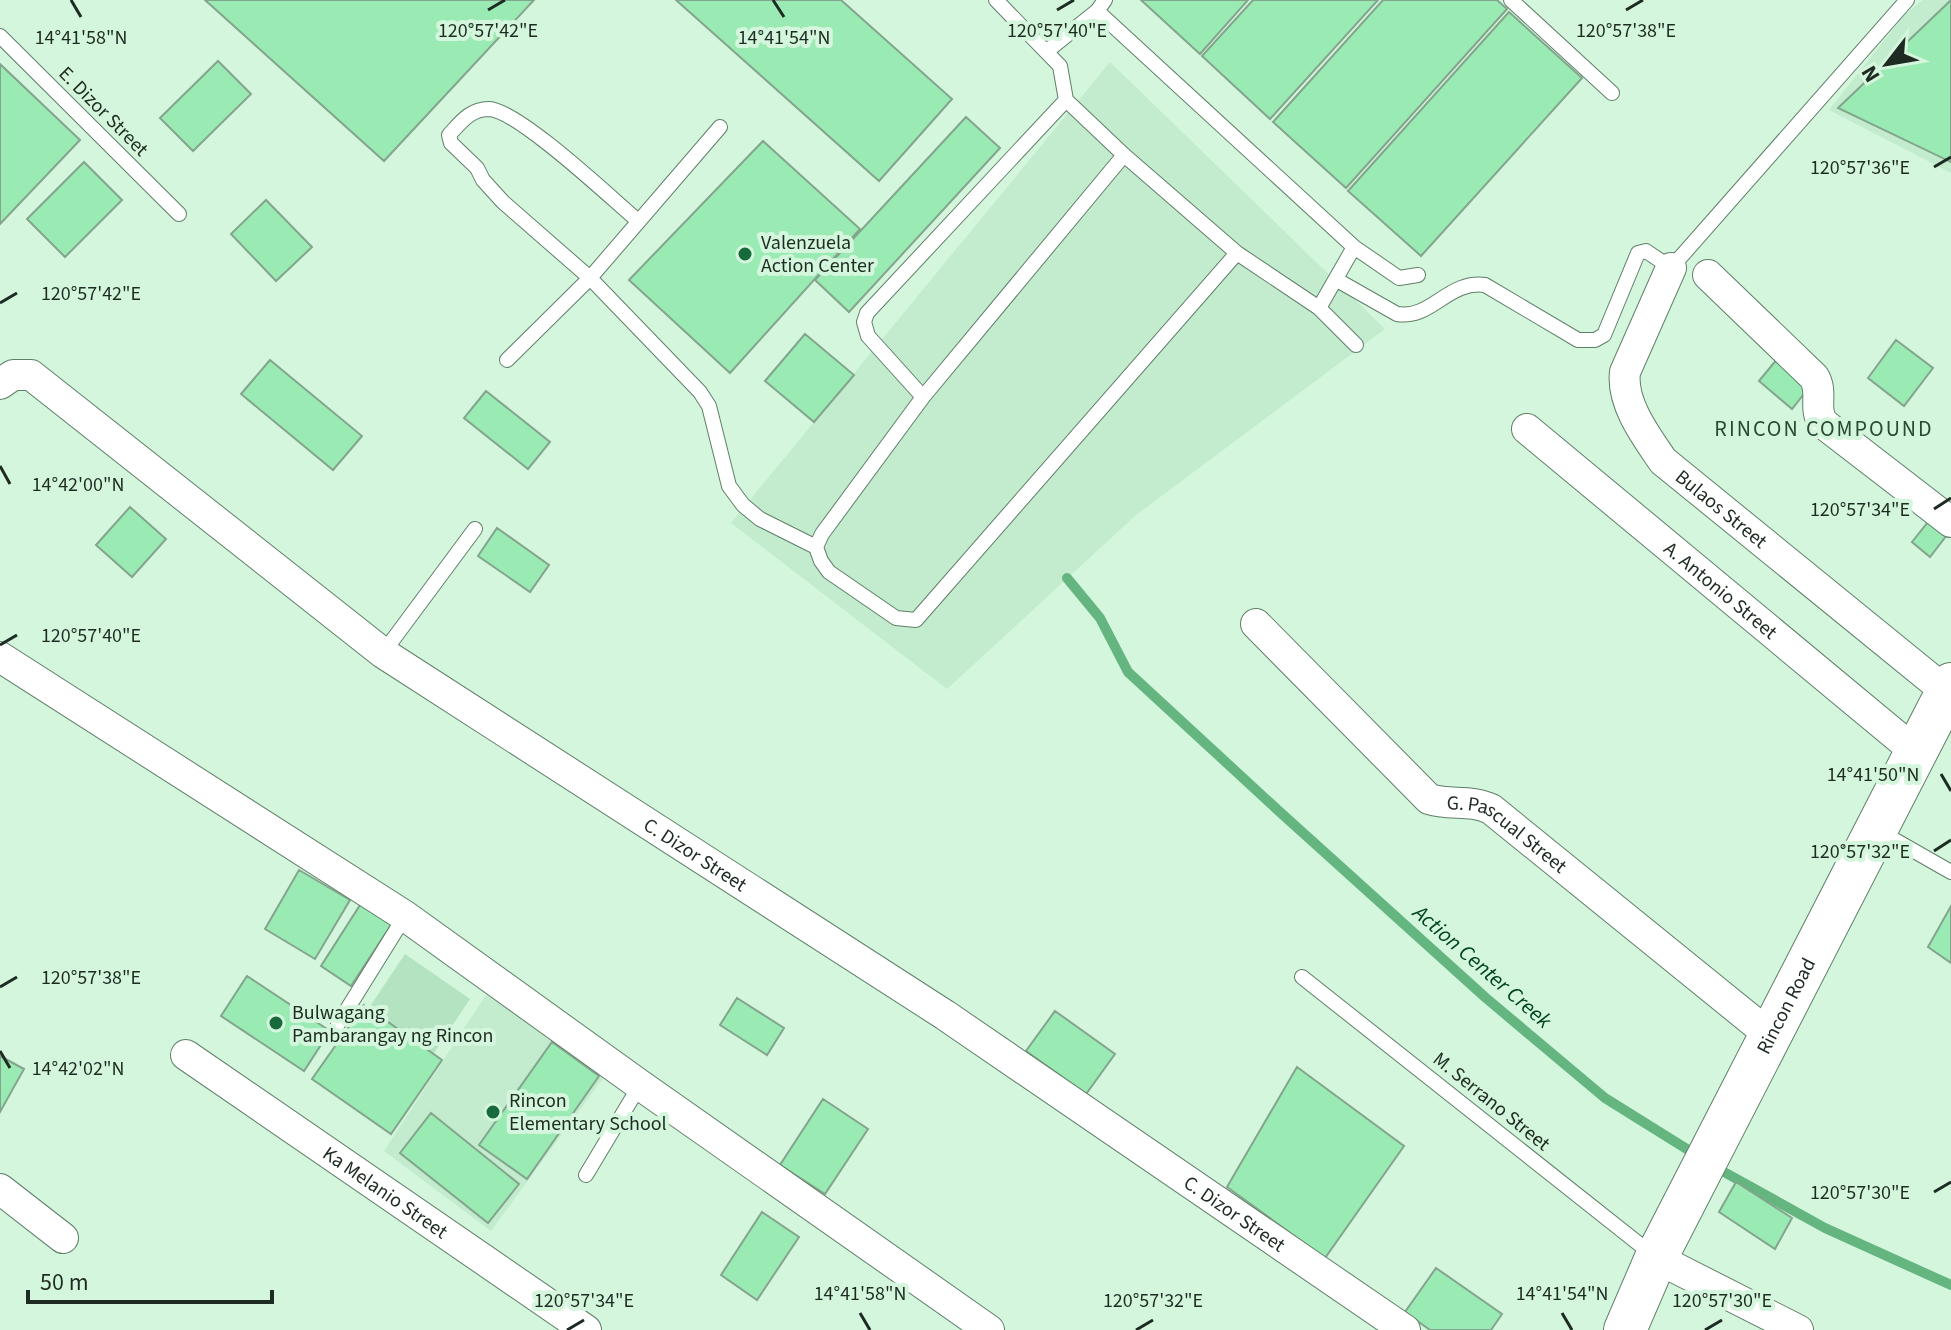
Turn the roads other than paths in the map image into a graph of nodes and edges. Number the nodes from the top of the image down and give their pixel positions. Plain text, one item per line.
1 (996, 0) edge
2 (1511, 0) edge
3 (1907, 0) edge
4 (1101, 6) edge
5 (0, 36) edge
6 (1047, 51) junction
7 (1612, 93) dead end
8 (1066, 100) junction
9 (720, 127) dead end
10 (1124, 155) junction
11 (179, 214) dead end
12 (637, 220) junction
13 (1354, 247) junction
14 (1237, 253) junction
15 (1671, 268) junction
16 (1418, 275) dead end
17 (1708, 275) dead end
18 (590, 278) junction
19 (1337, 280) junction
20 (1319, 308) junction
21 (1356, 345) dead end
22 (507, 360) dead end
23 (0, 384) edge
24 (923, 397) junction
25 (1527, 429) dead end
26 (1951, 522) edge
27 (475, 529) dead end
28 (816, 547) junction
29 (1256, 624) dead end
30 (383, 653) junction
31 (0, 657) edge
32 (1949, 688) edge
33 (1916, 752) junction
34 (1876, 830) junction
35 (1951, 872) edge
36 (405, 916) junction
37 (1302, 977) dead end
38 (338, 1024) dead end
39 (1771, 1036) junction
40 (186, 1055) dead end
41 (640, 1085) junction
42 (586, 1175) dead end
43 (0, 1189) edge
44 (63, 1238) dead end
45 (1656, 1258) junction
46 (586, 1330) edge
47 (989, 1330) edge
48 (1405, 1330) edge
49 (1625, 1330) edge
50 (1798, 1330) edge

1 - 6 lane
2 - 7 lane
3 - 15 lane
4 - 6 lane
4 - 13 lane
5 - 11 lane, E. Dizor Street
6 - 8 lane
8 - 10 lane
8 - 24 lane
9 - 12 lane
10 - 14 lane
10 - 24 lane
12 - 18 lane
12 - 18 lane
13 - 16 lane
13 - 19 lane
14 - 20 lane
14 - 28 lane
15 - 19 lane
15 - 32 street, Bulaos Street
17 - 26 street
18 - 22 lane
18 - 28 lane
19 - 20 lane
20 - 21 lane
23 - 30 street, C. Dizor Street
24 - 28 lane
25 - 33 street, A. Antonio Street
27 - 30 lane
29 - 39 street, G. Pascual Street
30 - 48 street, C. Dizor Street
31 - 36 street
32 - 33 street, Rincon Road
33 - 34 street, Rincon Road
34 - 35 lane
34 - 39 street, Rincon Road
36 - 38 lane
36 - 41 street
37 - 45 lane, M. Serrano Street
39 - 45 street, Rincon Road
40 - 46 street, Ka Melanio Street
41 - 42 lane
41 - 47 street
43 - 44 street
45 - 49 street, Rincon Road
45 - 50 street

